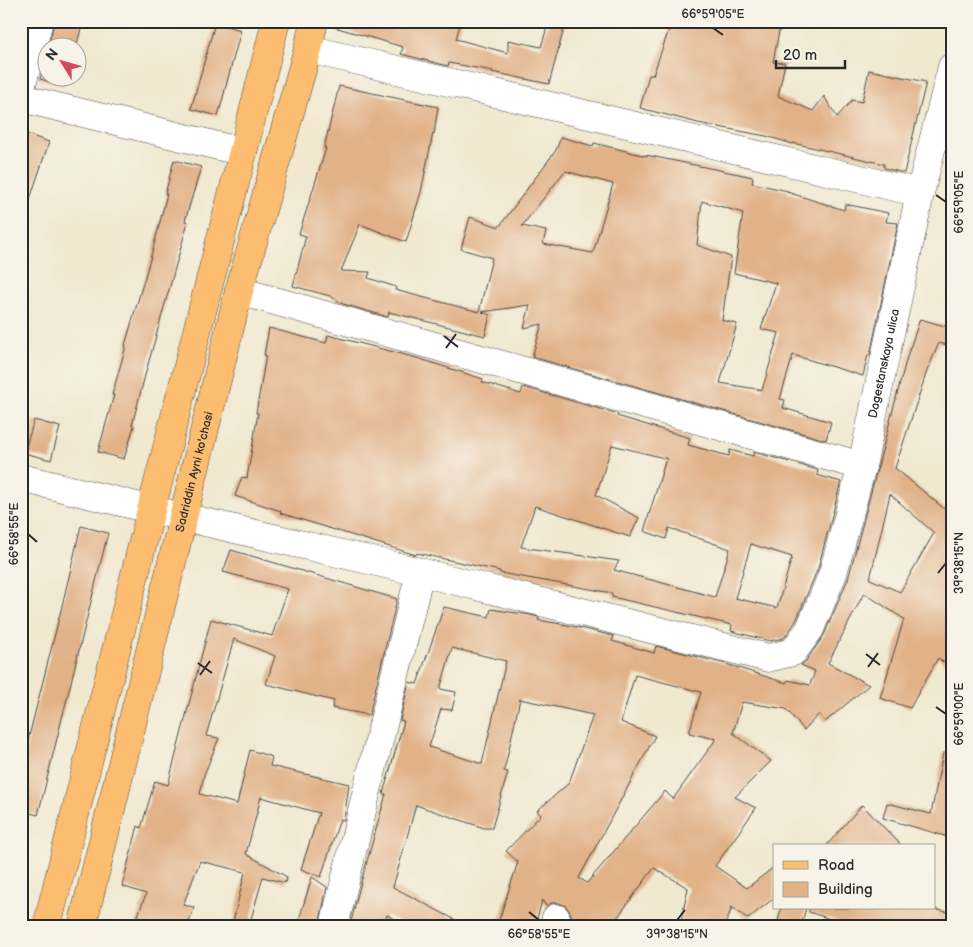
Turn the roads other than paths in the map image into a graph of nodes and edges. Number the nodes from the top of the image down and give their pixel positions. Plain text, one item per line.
1 (39, 21) edge
2 (276, 21) edge
3 (314, 21) edge
4 (308, 49) junction
5 (952, 68) edge
6 (21, 88) edge
7 (21, 98) edge
8 (244, 152) junction
9 (920, 192) junction
10 (239, 291) junction
11 (862, 466) junction
12 (21, 478) edge
13 (151, 510) junction
14 (183, 517) junction
15 (420, 572) junction
16 (46, 926) edge
17 (82, 926) edge
18 (334, 926) edge

1 - 6 street
2 - 8 main road
3 - 4 main road, Sadriddin Ayni ko'chasi
4 - 9 street
4 - 10 main road, Sadriddin Ayni ko'chasi
5 - 9 street, Dagestanskaya ulica
7 - 8 street
8 - 13 main road
9 - 11 street, Dagestanskaya ulica
10 - 11 street
10 - 14 main road, Sadriddin Ayni ko'chasi
11 - 15 street, Dagestanskaya ulica
12 - 13 street
13 - 14 street
13 - 16 main road
14 - 15 street
14 - 17 main road, Sadriddin Ayni ko'chasi
15 - 18 street

